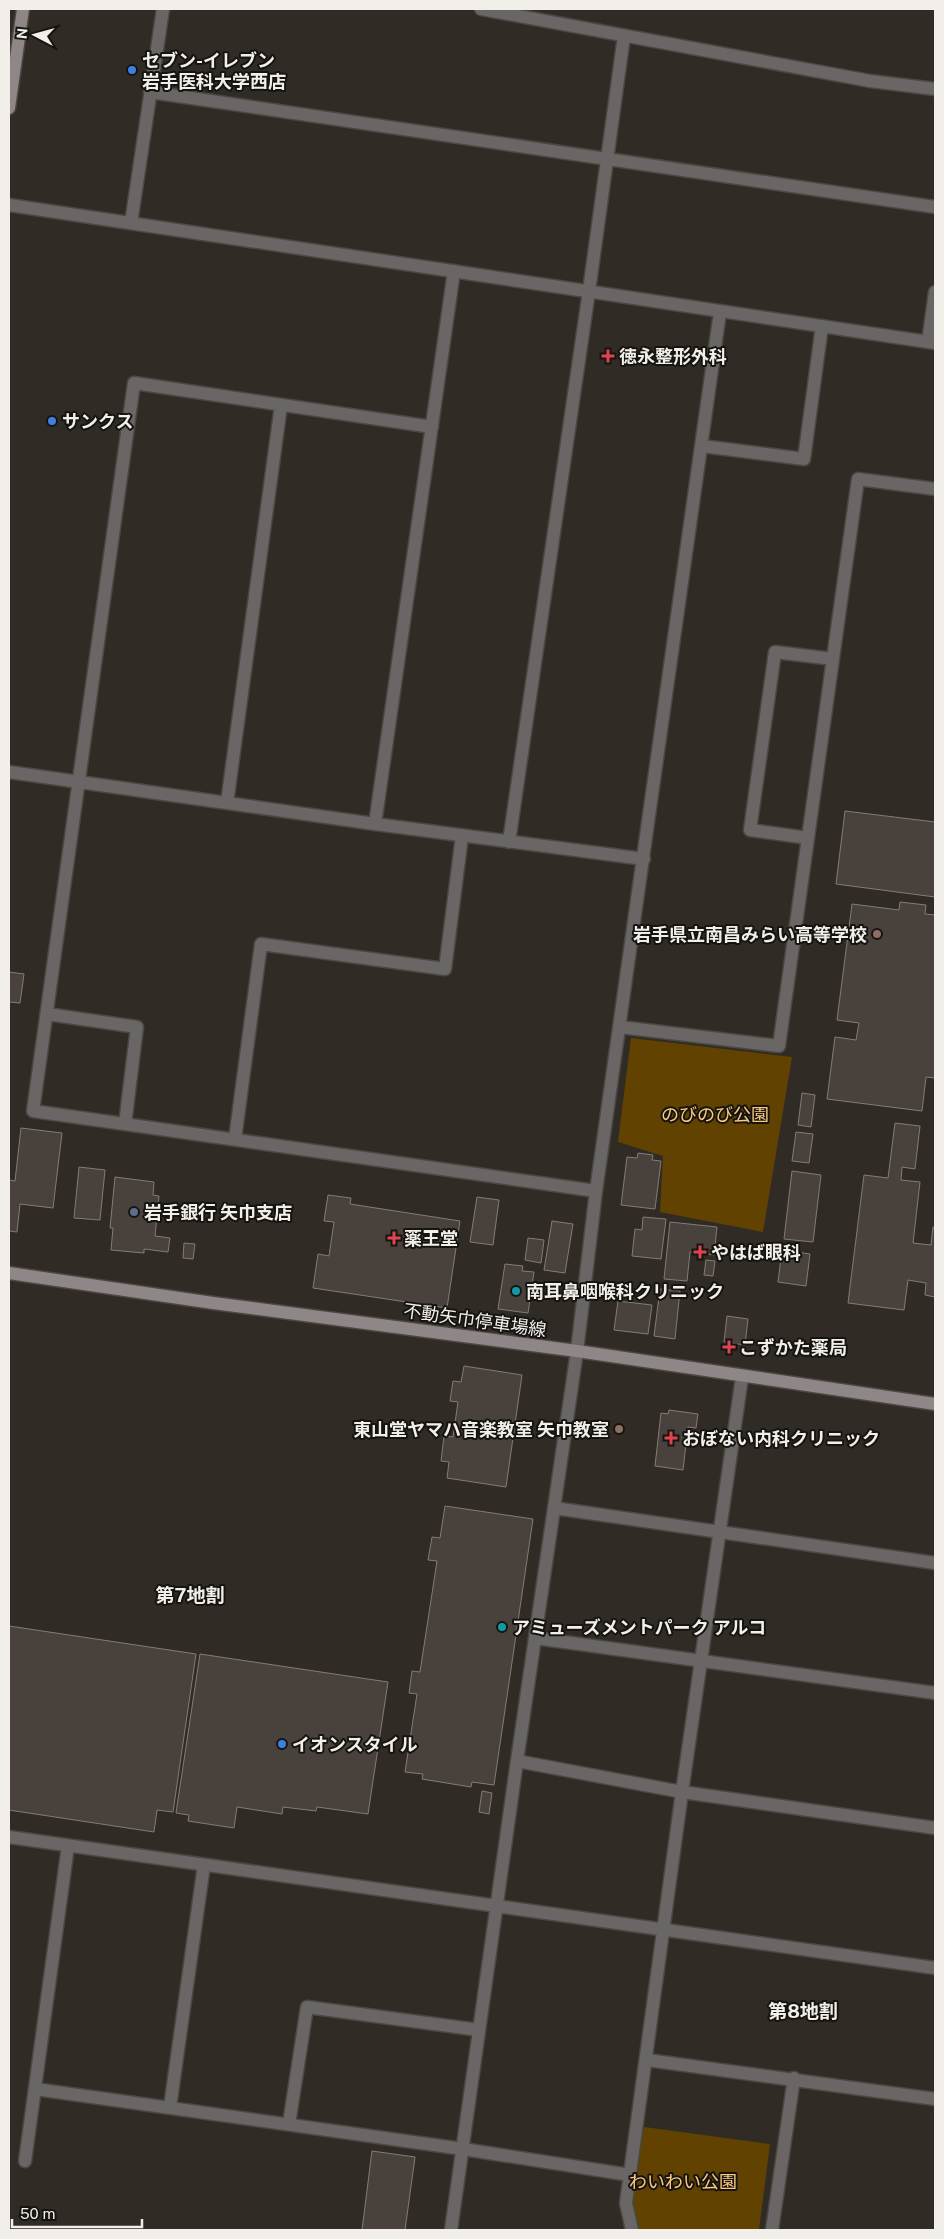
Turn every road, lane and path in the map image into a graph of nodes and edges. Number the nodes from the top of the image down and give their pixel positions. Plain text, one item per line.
1 (23, 9) edge
2 (163, 9) edge
3 (481, 9) edge
4 (624, 36) junction
5 (935, 89) edge
6 (150, 92) junction
7 (9, 108) edge
8 (607, 158) junction
9 (9, 205) edge
10 (935, 207) edge
11 (131, 223) junction
12 (454, 271) junction
13 (589, 291) junction
14 (935, 292) edge
15 (720, 312) junction
16 (822, 326) junction
17 (931, 343) edge
18 (281, 405) junction
19 (432, 427) junction
20 (702, 446) junction
21 (935, 489) edge
22 (832, 659) junction
23 (9, 772) edge
24 (80, 781) junction
25 (227, 803) junction
26 (375, 824) junction
27 (462, 836) junction
28 (808, 838) junction
29 (509, 842) junction
30 (644, 859) junction
31 (47, 1014) junction
32 (620, 1027) junction
33 (125, 1124) junction
34 (235, 1139) junction
35 (596, 1191) junction
36 (9, 1272) edge
37 (577, 1351) junction
38 (742, 1377) junction
39 (935, 1404) edge
40 (554, 1508) junction
41 (720, 1532) junction
42 (935, 1563) edge
43 (535, 1638) junction
44 (702, 1661) junction
45 (935, 1693) edge
46 (517, 1762) junction
47 (682, 1792) junction
48 (935, 1828) edge
49 (9, 1837) edge
50 (68, 1846) junction
51 (204, 1865) junction
52 (496, 1906) junction
53 (663, 1930) junction
54 (935, 1968) edge
55 (479, 2030) junction
56 (647, 2060) junction
57 (794, 2078) junction
58 (35, 2088) junction
59 (935, 2099) edge
60 (170, 2108) junction
61 (289, 2124) junction
62 (463, 2148) junction
63 (26, 2161) dead end
64 (630, 2175) junction
65 (451, 2230) edge
66 (632, 2230) edge
67 (772, 2230) edge

1 - 7 main road
2 - 6 street
3 - 4 street
4 - 5 street
4 - 8 street
6 - 8 street
6 - 11 street
8 - 10 street
8 - 13 street
9 - 11 street
11 - 12 street
12 - 13 street
12 - 19 street
13 - 15 street
13 - 29 street
14 - 17 street
15 - 16 street
15 - 20 street
16 - 17 street
16 - 20 street
18 - 19 street
18 - 24 street
18 - 25 street
19 - 26 street
20 - 30 street
21 - 22 street
22 - 28 street
22 - 28 street
23 - 24 street
24 - 25 street
24 - 31 street
25 - 26 street
26 - 27 street
27 - 29 street
27 - 34 street
28 - 32 street
29 - 30 street
30 - 32 street
31 - 33 street
31 - 33 street
32 - 35 street
33 - 34 street
34 - 35 street
35 - 37 street
36 - 37 main road, 不動矢巾停車場線
37 - 38 main road, 不動矢巾停車場線
37 - 40 street
38 - 39 main road, 不動矢巾停車場線
38 - 41 street
40 - 41 street
40 - 43 street
41 - 42 street
41 - 44 street
43 - 44 street
43 - 46 street
44 - 45 street
44 - 47 street
46 - 47 street
46 - 52 street
47 - 48 street
47 - 53 street
49 - 50 street
50 - 51 street
50 - 58 street
51 - 52 street
51 - 60 street
52 - 53 street
52 - 55 street
53 - 54 street
53 - 56 street
55 - 61 street
55 - 62 street
56 - 57 street
56 - 64 street
57 - 59 street
57 - 67 street
58 - 60 street
58 - 63 street
60 - 61 street
61 - 62 street
62 - 64 street
62 - 65 street
64 - 66 street

